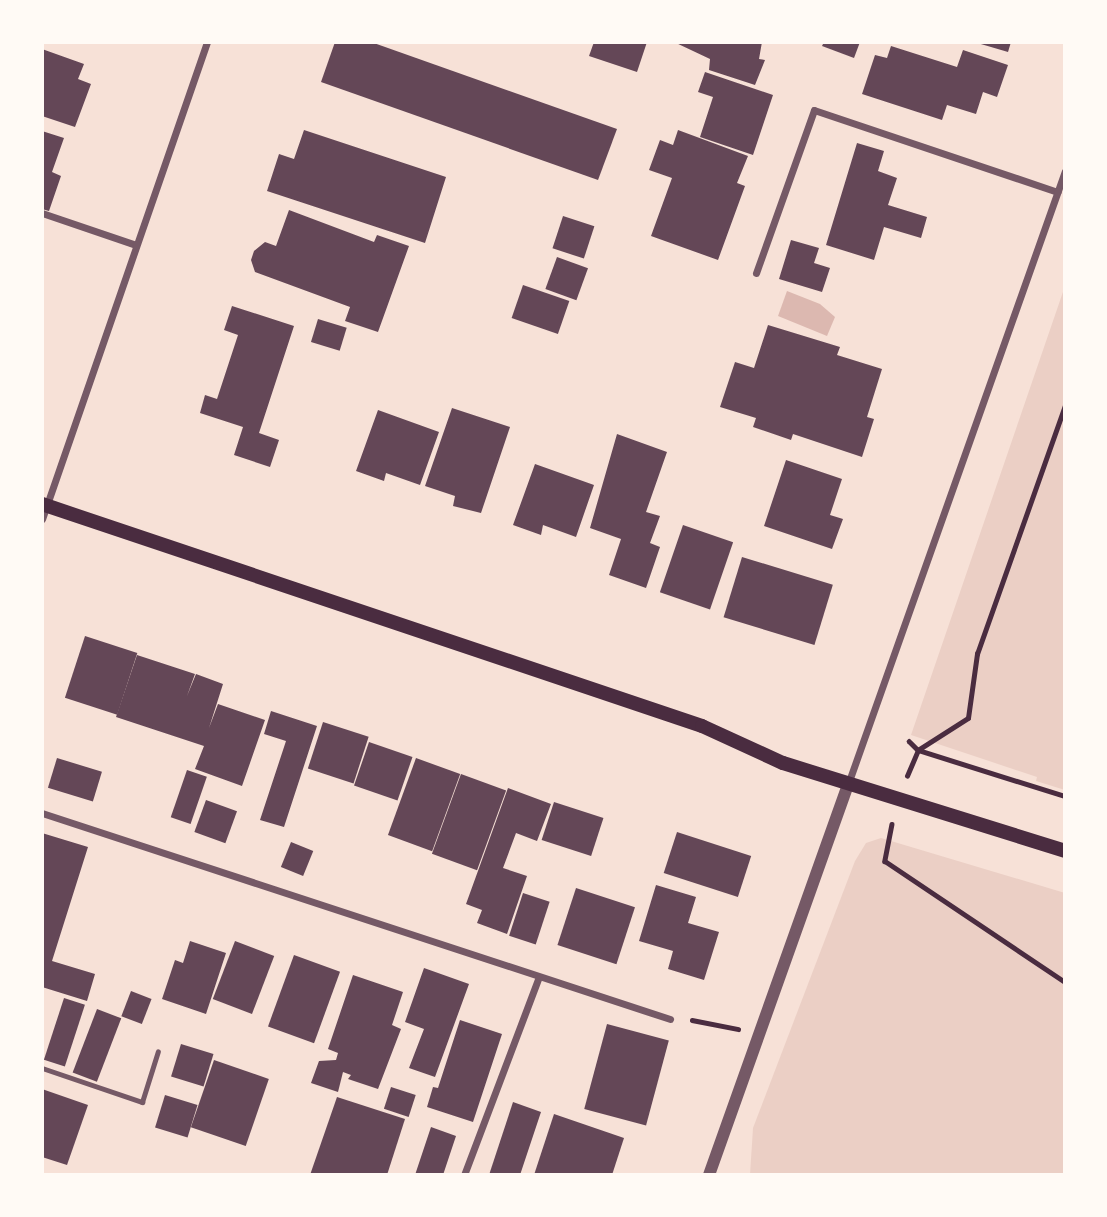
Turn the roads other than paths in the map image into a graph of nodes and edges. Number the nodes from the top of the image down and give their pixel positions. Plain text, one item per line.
1 (207, 42) edge
2 (1065, 171) edge
3 (1058, 192) junction
4 (42, 213) edge
5 (136, 244) junction
6 (756, 273) dead end
7 (43, 510) edge
8 (848, 785) junction
9 (42, 813) edge
10 (1065, 851) edge
11 (538, 979) junction
12 (670, 1019) road end
13 (158, 1051) dead end
14 (42, 1068) edge
15 (464, 1175) edge
16 (709, 1175) edge

1 - 5 street
2 - 3 street
3 - 6 street
3 - 8 street
4 - 5 street
5 - 7 street
7 - 8 main road
8 - 10 main road
8 - 16 street
9 - 11 street
11 - 12 street
11 - 15 street
13 - 14 lane

